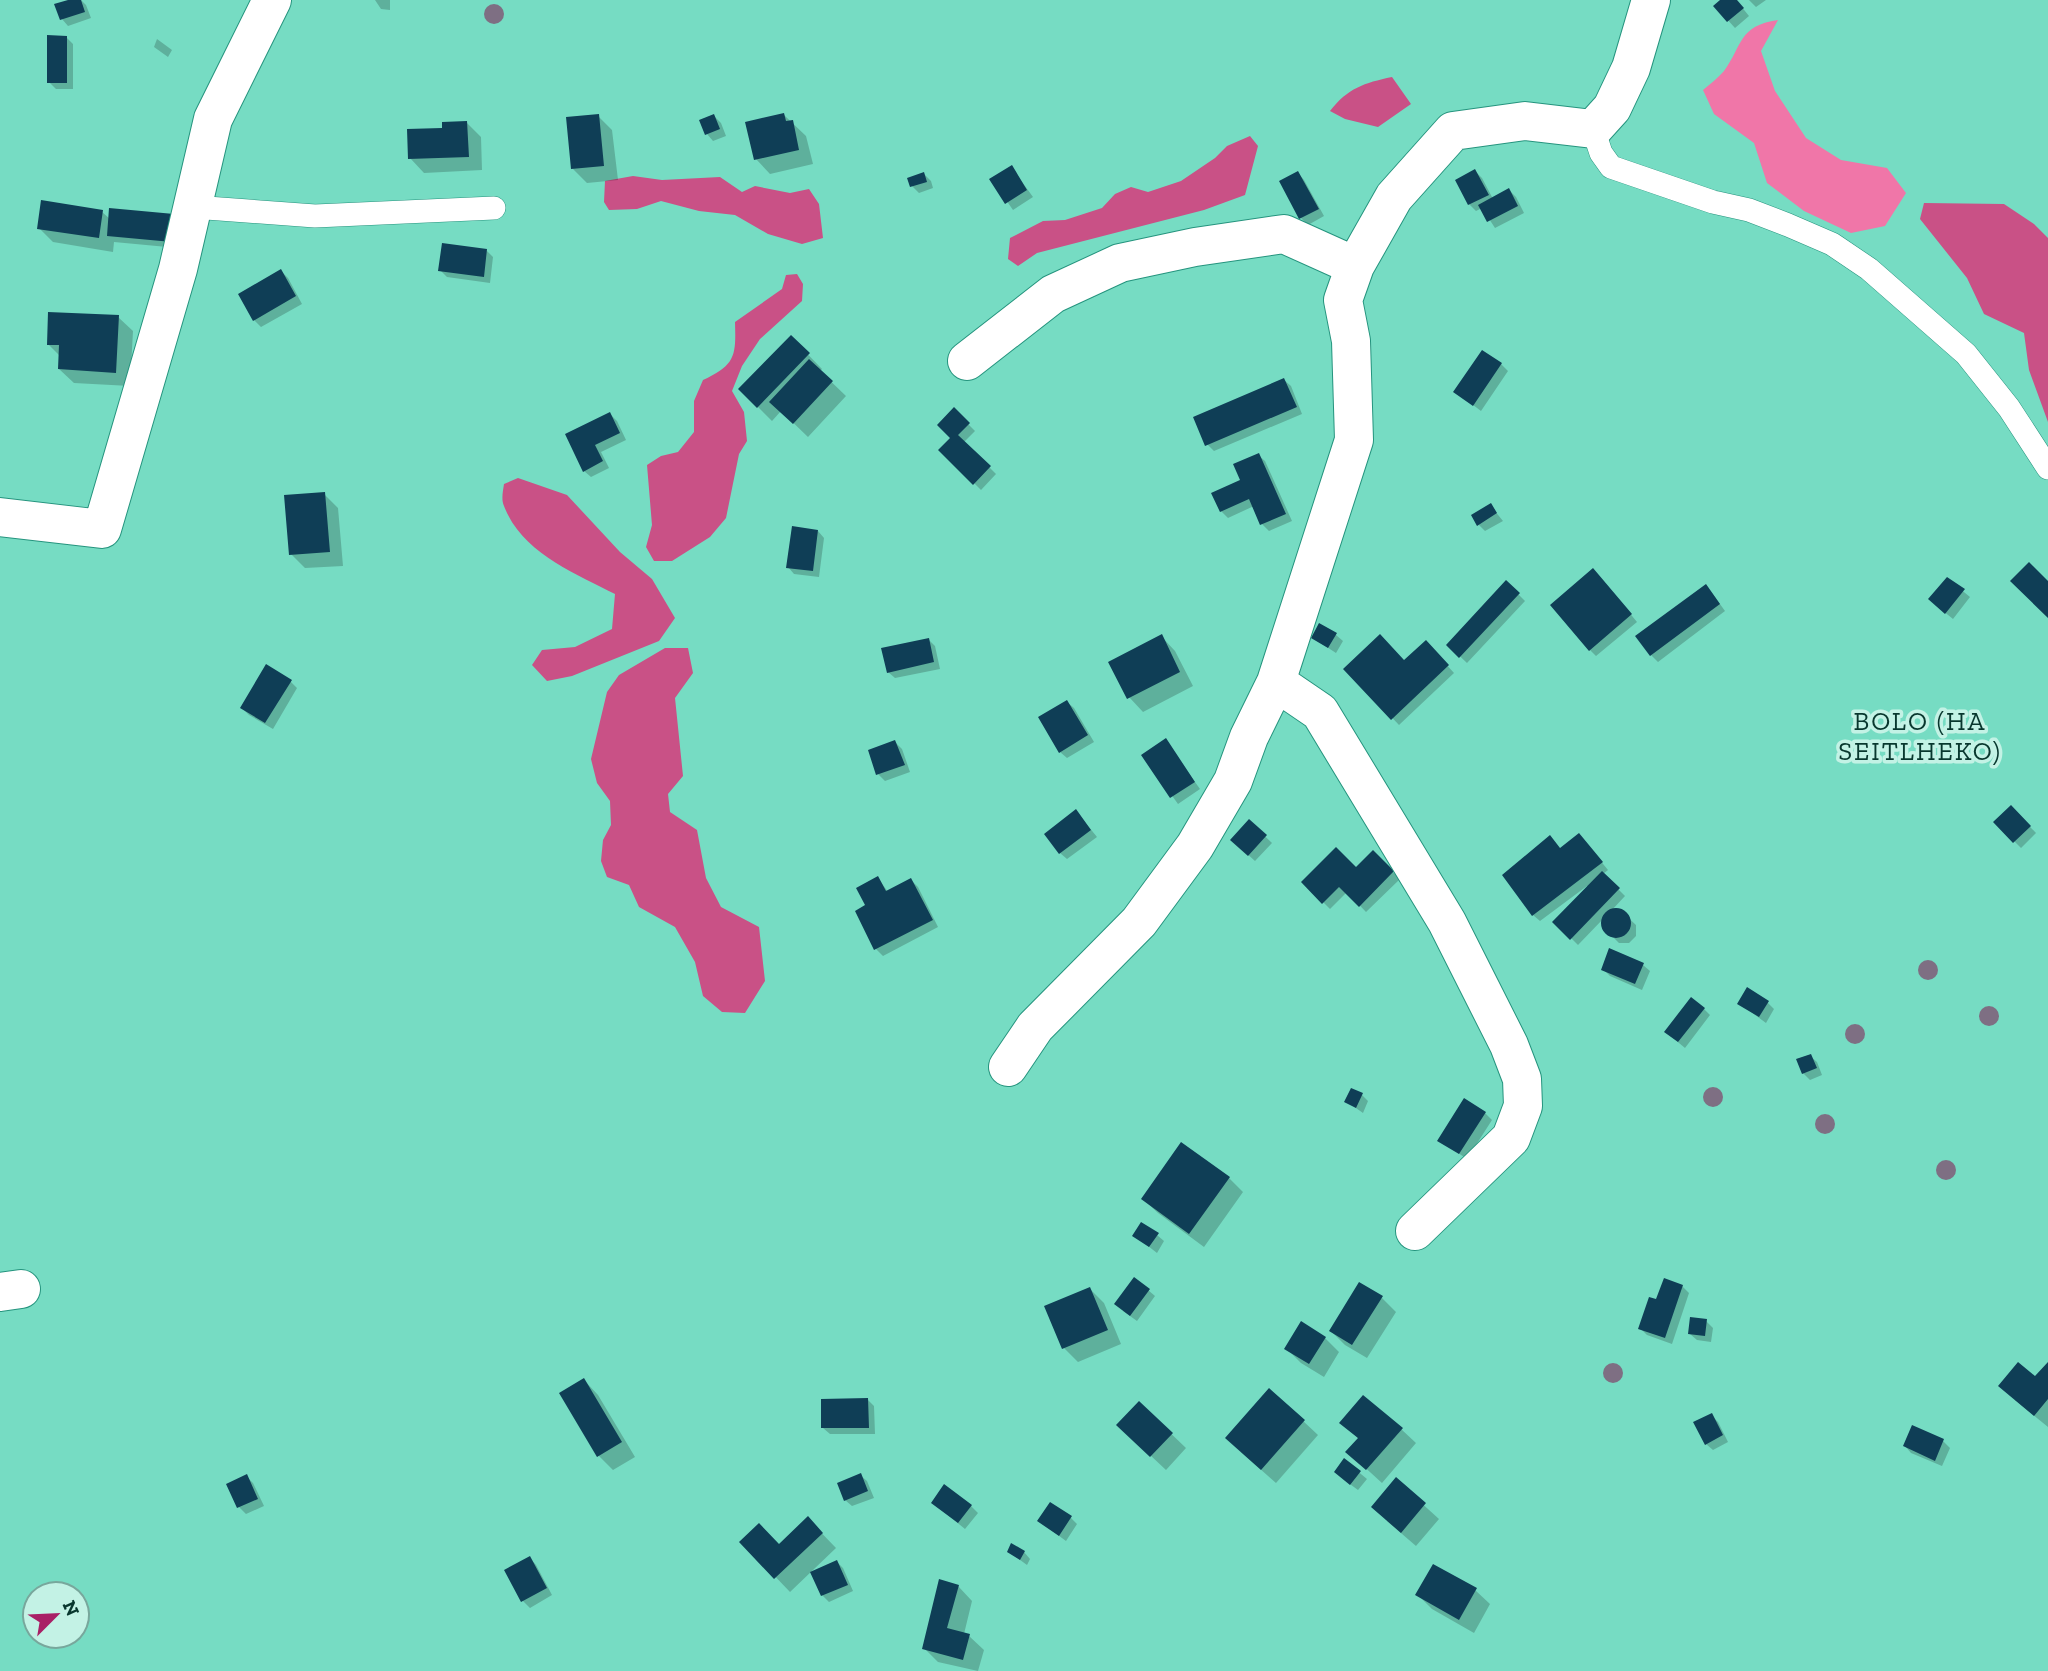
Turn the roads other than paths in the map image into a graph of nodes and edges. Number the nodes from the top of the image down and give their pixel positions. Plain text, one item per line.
1 (272, 0) edge
2 (1651, 0) edge
3 (1593, 129) junction
4 (194, 207) junction
5 (494, 208) dead end
6 (1355, 266) junction
7 (967, 361) dead end
8 (2048, 468) edge
9 (0, 517) edge
10 (1276, 681) junction
11 (1008, 1067) dead end
12 (1415, 1231) dead end

1 - 4 street
2 - 3 street
3 - 6 street
3 - 8 lane
4 - 5 lane
4 - 9 street
6 - 7 street
6 - 10 street
10 - 11 street
10 - 12 street

